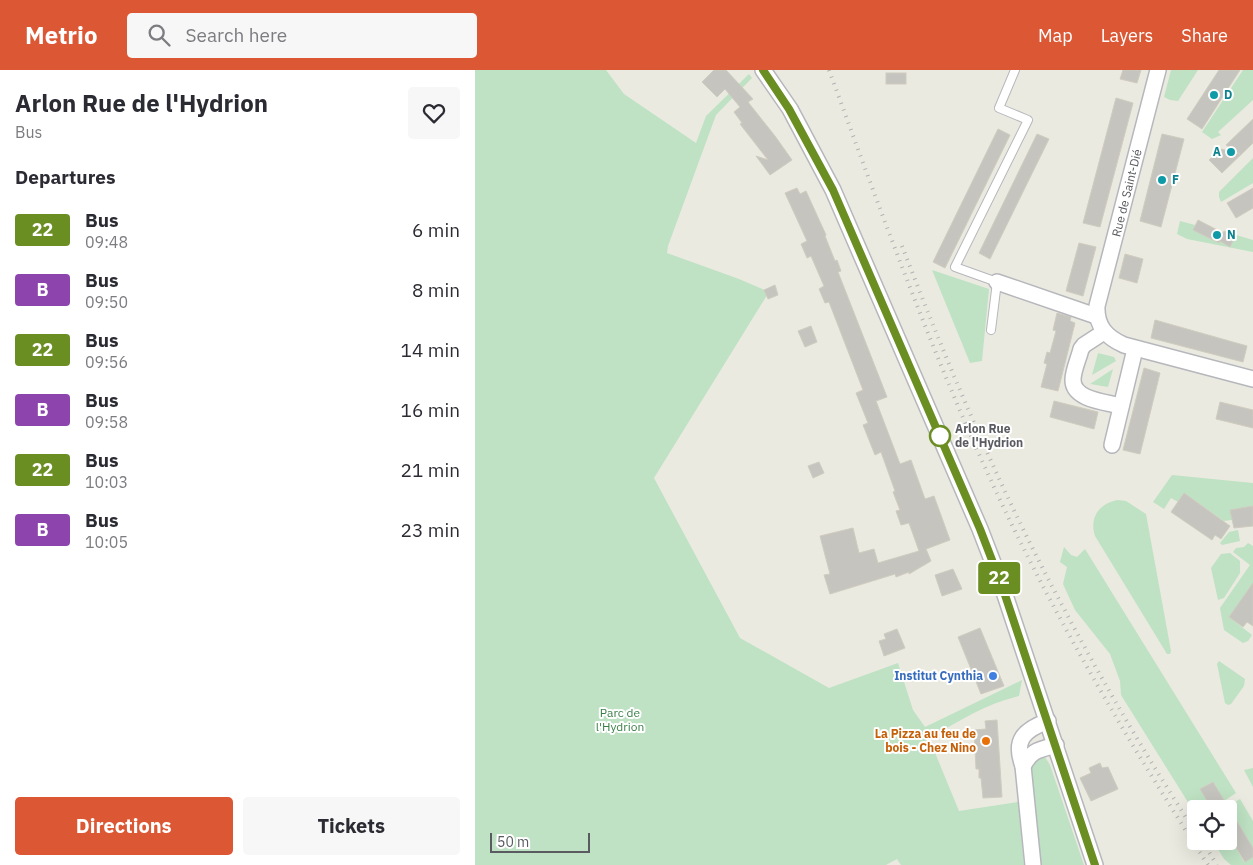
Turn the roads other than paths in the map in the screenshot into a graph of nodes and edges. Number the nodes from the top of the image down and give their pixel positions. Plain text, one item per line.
1 (763, 70) edge
2 (1015, 70) edge
3 (1158, 70) edge
4 (997, 282) junction
5 (1096, 316) junction
6 (991, 330) dead end
7 (1105, 332) junction
8 (1135, 349) junction
9 (1253, 379) edge
10 (1121, 406) junction
11 (1112, 445) dead end
12 (1048, 721) junction
13 (1056, 745) junction
14 (1023, 766) junction
15 (1033, 865) edge
16 (1095, 865) edge

1 - 12 street
2 - 4 lane
3 - 5 street, Rue de Saint-Dié
4 - 5 street
4 - 6 lane
5 - 7 street
7 - 8 street
7 - 10 street
8 - 9 street
8 - 10 street
10 - 11 street
12 - 13 street
12 - 14 street
13 - 14 street
13 - 16 street
14 - 15 street

